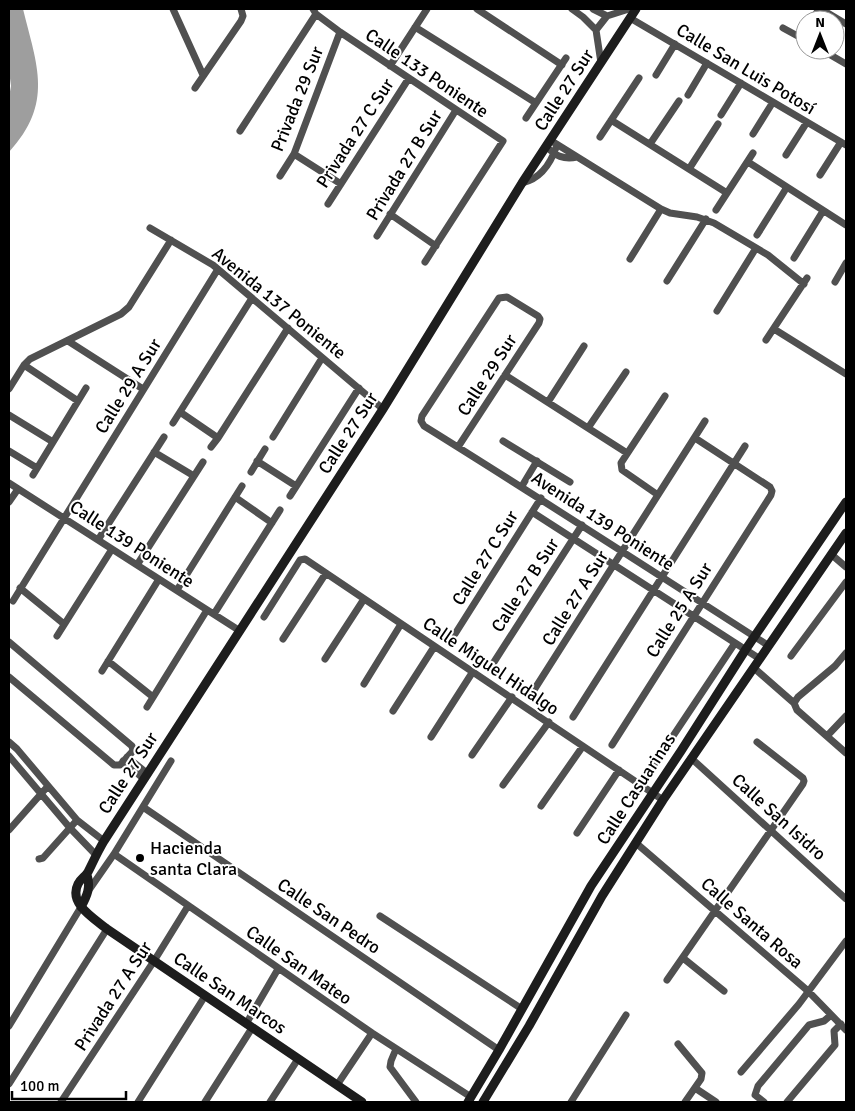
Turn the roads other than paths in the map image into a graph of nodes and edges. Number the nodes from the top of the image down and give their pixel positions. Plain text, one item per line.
1 (173, 9) edge
2 (241, 9) edge
3 (426, 9) edge
4 (478, 9) edge
5 (572, 9) edge
6 (593, 9) edge
7 (636, 9) edge
8 (820, 9) edge
9 (315, 12) edge
10 (630, 13) edge
11 (607, 16) junction
12 (846, 24) edge
13 (415, 26) junction
14 (783, 28) dead end
15 (596, 30) junction
16 (340, 32) junction
17 (795, 33) edge
18 (675, 44) junction
19 (566, 58) dead end
20 (601, 63) junction
21 (707, 63) junction
22 (562, 65) junction
23 (390, 66) junction
24 (203, 75) junction
25 (656, 75) dead end
26 (408, 78) junction
27 (639, 78) dead end
28 (741, 83) junction
29 (196, 88) dead end
30 (688, 95) dead end
31 (679, 101) dead end
32 (774, 102) junction
33 (536, 103) junction
34 (456, 110) junction
35 (721, 115) dead end
36 (526, 118) dead end
37 (611, 120) junction
38 (807, 122) junction
39 (718, 124) dead end
40 (240, 131) dead end
41 (753, 134) dead end
42 (600, 136) dead end
43 (551, 144) junction
44 (650, 144) junction
45 (843, 144) edge
46 (753, 153) dead end
47 (294, 154) junction
48 (554, 154) junction
49 (786, 154) dead end
50 (578, 157) junction
51 (748, 162) junction
52 (689, 168) junction
53 (820, 175) dead end
54 (280, 176) dead end
55 (522, 183) junction
56 (341, 184) junction
57 (786, 188) junction
58 (727, 192) junction
59 (328, 204) dead end
60 (661, 209) junction
61 (716, 210) dead end
62 (824, 211) junction
63 (390, 214) junction
64 (706, 219) junction
65 (846, 225) edge
66 (150, 228) dead end
67 (757, 235) dead end
68 (377, 236) dead end
69 (171, 240) junction
70 (436, 246) junction
71 (756, 248) junction
72 (794, 258) dead end
73 (630, 259) dead end
74 (425, 262) dead end
75 (845, 267) edge
76 (218, 269) junction
77 (667, 281) dead end
78 (834, 282) dead end
79 (252, 298) junction
80 (717, 311) dead end
81 (288, 328) junction
82 (774, 329) junction
83 (766, 340) dead end
84 (68, 341) junction
85 (584, 346) dead end
86 (322, 358) junction
87 (24, 365) junction
88 (626, 372) dead end
89 (846, 374) edge
90 (505, 375) junction
91 (86, 388) dead end
92 (359, 388) junction
93 (9, 389) edge
94 (143, 389) junction
95 (665, 396) dead end
96 (78, 401) junction
97 (548, 402) junction
98 (383, 409) junction
99 (180, 412) junction
100 (9, 415) edge
101 (705, 421) dead end
102 (421, 422) joint
103 (173, 423) dead end
104 (588, 428) junction
105 (164, 437) dead end
106 (273, 437) dead end
107 (218, 438) junction
108 (695, 438) junction
109 (503, 441) dead end
110 (53, 442) junction
111 (745, 446) dead end
112 (211, 447) dead end
113 (458, 447) junction
114 (266, 449) dead end
115 (9, 451) edge
116 (154, 452) junction
117 (627, 453) junction
118 (203, 462) dead end
119 (257, 462) junction
120 (537, 462) junction
121 (734, 464) junction
122 (37, 468) junction
123 (251, 472) dead end
124 (33, 475) dead end
125 (194, 476) junction
126 (570, 482) dead end
127 (9, 483) edge
128 (242, 486) dead end
129 (296, 486) junction
130 (522, 486) junction
131 (18, 489) junction
132 (658, 495) junction
133 (290, 496) dead end
134 (235, 497) junction
135 (541, 498) junction
136 (9, 502) edge
137 (846, 503) edge
138 (280, 510) dead end
139 (532, 512) junction
140 (64, 518) junction
141 (272, 523) junction
142 (582, 525) junction
143 (846, 533) edge
144 (574, 538) junction
145 (98, 540) junction
146 (112, 549) junction
147 (622, 551) junction
148 (832, 555) junction
149 (614, 564) junction
150 (137, 565) junction
151 (846, 567) edge
152 (326, 573) junction
153 (662, 577) junction
154 (159, 579) junction
155 (846, 582) edge
156 (20, 588) junction
157 (177, 590) junction
158 (654, 590) junction
159 (364, 599) junction
160 (13, 601) dead end
161 (702, 603) junction
162 (211, 612) junction
163 (694, 616) junction
164 (264, 617) dead end
165 (64, 624) junction
166 (401, 624) junction
167 (240, 630) junction
168 (455, 634) dead end
169 (57, 636) dead end
170 (754, 637) junction
171 (284, 639) dead end
172 (9, 642) edge
173 (735, 643) junction
174 (769, 646) junction
175 (434, 647) junction
176 (746, 649) junction
177 (846, 653) edge
178 (791, 656) dead end
179 (326, 659) dead end
180 (760, 659) junction
181 (108, 661) junction
182 (494, 662) dead end
183 (754, 668) junction
184 (102, 671) dead end
185 (472, 673) junction
186 (9, 676) edge
187 (364, 684) dead end
188 (534, 690) dead end
189 (512, 697) junction
190 (153, 698) junction
191 (794, 703) junction
192 (147, 707) dead end
193 (393, 712) dead end
194 (846, 716) edge
195 (573, 717) dead end
196 (548, 722) junction
197 (827, 736) junction
198 (431, 737) dead end
199 (9, 742) edge
200 (757, 742) dead end
201 (612, 745) dead end
202 (582, 746) junction
203 (17, 749) junction
204 (846, 753) edge
205 (472, 755) dead end
206 (9, 757) edge
207 (692, 758) junction
208 (125, 759) junction
209 (172, 761) dead end
210 (651, 769) dead end
211 (619, 770) junction
212 (146, 777) junction
213 (503, 785) dead end
214 (48, 786) junction
215 (653, 793) junction
216 (42, 794) junction
217 (663, 800) junction
218 (541, 806) dead end
219 (143, 807) junction
220 (77, 820) junction
221 (70, 828) junction
222 (9, 830) edge
223 (771, 831) junction
224 (577, 833) dead end
225 (104, 840) junction
226 (636, 843) junction
227 (114, 854) junction
228 (96, 855) junction
229 (39, 860) dead end
230 (87, 875) junction
231 (88, 890) junction
232 (846, 899) edge
233 (188, 906) junction
234 (81, 907) junction
235 (716, 911) junction
236 (380, 916) dead end
237 (107, 929) junction
238 (846, 941) edge
239 (683, 958) junction
240 (154, 961) junction
241 (278, 969) junction
242 (667, 980) dead end
243 (724, 991) dead end
244 (808, 991) junction
245 (205, 996) junction
246 (522, 1009) junction
247 (626, 1015) dead end
248 (831, 1015) junction
249 (9, 1026) edge
250 (249, 1026) junction
251 (843, 1027) edge
252 (372, 1033) junction
253 (678, 1044) dead end
254 (396, 1049) junction
255 (499, 1050) junction
256 (298, 1059) junction
257 (741, 1072) dead end
258 (9, 1084) edge
259 (337, 1085) junction
260 (695, 1088) junction
261 (469, 1100) edge
262 (61, 1102) edge
263 (138, 1102) edge
264 (205, 1102) edge
265 (270, 1102) edge
266 (362, 1102) edge
267 (416, 1102) edge
268 (483, 1102) edge
269 (571, 1102) edge
270 (685, 1102) edge
271 (716, 1102) edge
272 (764, 1102) edge
273 (788, 1102) edge

1 - 24 street
2 - 24 street
3 - 13 street
4 - 22 street
5 - 15 street
6 - 11 street
7 - 10 street, Calle 27 Sur
8 - 12 street
9 - 16 street, Calle 133 Poniente
9 - 40 street
10 - 11 street
10 - 18 street, Calle San Luis Potosí
10 - 20 street, Calle 27 Sur
11 - 15 street
13 - 23 street
13 - 33 street
14 - 17 street
15 - 20 street
16 - 23 street, Calle 133 Poniente
16 - 47 street, Privada 29 Sur
18 - 21 street, Calle San Luis Potosí
18 - 25 street
19 - 22 street
20 - 43 street, Calle 27 Sur
21 - 28 street, Calle San Luis Potosí
21 - 30 street
22 - 33 street
23 - 26 street, Calle 133 Poniente
24 - 29 street
26 - 34 street, Calle 133 Poniente
26 - 56 street, Privada 27 C Sur
27 - 37 street
28 - 32 street, Calle San Luis Potosí
28 - 35 street
31 - 44 street
32 - 38 street, Calle San Luis Potosí
32 - 41 street
33 - 36 street
34 - 63 street, Privada 27 B Sur
34 - 70 street, Calle 133 Poniente
37 - 42 street
37 - 44 street
38 - 45 street, Calle San Luis Potosí
38 - 49 street
39 - 52 street
43 - 48 street
43 - 50 street
43 - 55 street, Calle 27 Sur
44 - 52 street
45 - 53 street
46 - 51 street
47 - 54 street, Privada 29 Sur
47 - 56 street
48 - 50 street
48 - 55 street
50 - 60 street
51 - 57 street
51 - 58 street
52 - 58 street
55 - 98 street, Calle 27 Sur
56 - 59 street, Privada 27 C Sur
57 - 62 street
57 - 67 street
58 - 61 street
60 - 64 street
60 - 73 street
62 - 65 street
62 - 72 street
63 - 68 street, Privada 27 B Sur
63 - 70 street
64 - 71 street
64 - 77 street
66 - 69 street, Avenida 137 Poniente
69 - 76 street, Avenida 137 Poniente
69 - 84 street
70 - 74 street
71 - 80 street
71 - 82 street
75 - 78 street
76 - 79 street, Avenida 137 Poniente
76 - 94 street, Calle 29 A Sur
79 - 81 street, Avenida 137 Poniente
79 - 99 street
81 - 86 street, Avenida 137 Poniente
81 - 107 street
82 - 83 street
82 - 89 street
84 - 87 street
84 - 94 street
85 - 97 street
86 - 92 street, Avenida 137 Poniente
86 - 106 street
87 - 93 street
87 - 96 street
88 - 104 street
90 - 97 street
90 - 102 street, Calle 29 Sur
90 - 113 street, Calle 29 Sur
91 - 96 street
92 - 98 street, Avenida 137 Poniente
92 - 129 street
94 - 140 street, Calle 29 A Sur
95 - 117 street
96 - 110 street
97 - 104 street
98 - 167 street, Calle 27 Sur
99 - 103 street
99 - 107 street
100 - 110 street
101 - 108 street, Calle 27 A Sur
102 - 113 street, Avenida 139 Poniente
104 - 117 street
105 - 116 street
107 - 112 street
108 - 121 street
108 - 132 street, Calle 27 A Sur
109 - 120 street
110 - 122 street
111 - 121 street
113 - 130 street, Avenida 139 Poniente
114 - 119 street
115 - 122 street
116 - 125 street
116 - 145 street
117 - 132 street
118 - 125 street
119 - 123 street
119 - 129 street
120 - 126 street
120 - 130 street
121 - 153 street
121 - 161 street, Calle 25 A Sur
122 - 124 street
125 - 150 street
127 - 131 street, Calle 139 Poniente
128 - 134 street
129 - 133 street
130 - 135 street, Avenida 139 Poniente
131 - 136 street
131 - 140 street, Calle 139 Poniente
132 - 147 street, Calle 27 A Sur
134 - 141 street
134 - 157 street
135 - 139 street, Calle 27 C Sur
135 - 142 street, Avenida 139 Poniente
137 - 170 street, Calle Casuarinas
138 - 141 street
139 - 144 street, Avenida 139 Poniente
139 - 168 street, Calle 27 C Sur
140 - 145 street, Calle 139 Poniente
140 - 156 street
141 - 162 street
142 - 144 street, Calle 27 B Sur
142 - 147 street, Avenida 139 Poniente
143 - 148 street, Calle Casuarinas
144 - 149 street, Avenida 139 Poniente
144 - 182 street, Calle 27 B Sur
145 - 146 street, Calle 139 Poniente
146 - 150 street, Calle 139 Poniente
146 - 165 street
147 - 149 street, Calle 27 A Sur
147 - 153 street, Avenida 139 Poniente
148 - 151 street
148 - 174 street, Calle Casuarinas
149 - 158 street, Avenida 139 Poniente
149 - 188 street, Calle 27 A Sur
150 - 154 street, Calle 139 Poniente
152 - 159 street, Calle Miguel Hidalgo
152 - 164 street, Calle Miguel Hidalgo
152 - 171 street
153 - 158 street
153 - 161 street, Avenida 139 Poniente
154 - 157 street, Calle 139 Poniente
154 - 181 street
155 - 178 street
156 - 160 street
156 - 165 street
157 - 162 street, Calle 139 Poniente
158 - 163 street, Avenida 139 Poniente
158 - 195 street
159 - 166 street, Calle Miguel Hidalgo
159 - 179 street
161 - 163 street, Calle 25 A Sur
161 - 170 street, Avenida 139 Poniente
162 - 167 street, Calle 139 Poniente
162 - 190 street
163 - 173 street, Avenida 139 Poniente
163 - 201 street, Calle 25 A Sur
165 - 169 street
166 - 175 street, Calle Miguel Hidalgo
166 - 187 street
167 - 212 street, Calle 27 Sur
170 - 174 street, Avenida 139 Poniente
170 - 176 street, Calle Casuarinas
172 - 208 street
173 - 176 street, Avenida 139 Poniente
173 - 210 street
174 - 180 street, Calle Casuarinas
175 - 185 street, Calle Miguel Hidalgo
175 - 193 street
176 - 180 street, Avenida 139 Poniente
176 - 215 street, Calle Casuarinas
177 - 191 street
180 - 183 street, Calle Casuarinas
181 - 184 street
181 - 190 street
183 - 191 street
183 - 207 street, Calle Casuarinas
185 - 189 street, Calle Miguel Hidalgo
185 - 198 street
186 - 208 street
189 - 196 street, Calle Miguel Hidalgo
189 - 205 street
190 - 192 street
191 - 197 street
194 - 197 street
196 - 202 street, Calle Miguel Hidalgo
196 - 213 street
197 - 204 street
199 - 203 street
200 - 223 street
202 - 211 street, Calle Miguel Hidalgo
202 - 218 street
203 - 206 street
203 - 214 street
206 - 216 street
207 - 217 street, Calle Casuarinas
207 - 223 street, Calle San Isidro
208 - 212 street
209 - 219 street
211 - 215 street, Calle Miguel Hidalgo
211 - 224 street
212 - 225 street, Calle 27 Sur
214 - 216 street
214 - 220 street
215 - 217 street, Calle Miguel Hidalgo
215 - 246 street, Calle Casuarinas
216 - 221 street
216 - 222 street
217 - 226 street, Calle Casuarinas
219 - 227 street
219 - 255 street, Calle San Pedro
220 - 221 street
220 - 225 street
221 - 228 street
221 - 229 street
223 - 232 street, Calle San Isidro
223 - 235 street
225 - 228 street, Calle 27 Sur
226 - 235 street, Calle Santa Rosa
226 - 268 street, Calle Casuarinas
227 - 231 street
227 - 233 street, Calle San Mateo
228 - 230 street, Calle 27 Sur
230 - 231 street, Calle 27 Sur
230 - 234 street, Calle 27 Sur
231 - 234 street, Calle 27 Sur
233 - 240 street, Privada 27 A Sur
233 - 241 street, Calle San Mateo
234 - 237 street, Calle San Marcos
234 - 249 street, Calle 27 Sur
235 - 239 street
235 - 244 street, Calle Santa Rosa
236 - 246 street
237 - 240 street, Calle San Marcos
237 - 258 street
238 - 244 street
239 - 242 street
239 - 243 street
240 - 245 street, Calle San Marcos
240 - 262 street, Privada 27 A Sur
241 - 250 street
241 - 252 street, Calle San Mateo
244 - 248 street, Calle Santa Rosa
244 - 257 street
245 - 250 street, Calle San Marcos
245 - 263 street
246 - 255 street, Calle Casuarinas
247 - 269 street
248 - 251 street, Calle Santa Rosa
248 - 272 street
250 - 256 street, Calle San Marcos
250 - 264 street
251 - 273 street
252 - 254 street, Calle San Mateo
252 - 259 street
253 - 260 street
254 - 261 street, Calle San Mateo
254 - 267 street
255 - 261 street, Calle Casuarinas
256 - 259 street, Calle San Marcos
256 - 265 street
259 - 266 street, Calle San Marcos
260 - 270 street
260 - 271 street

